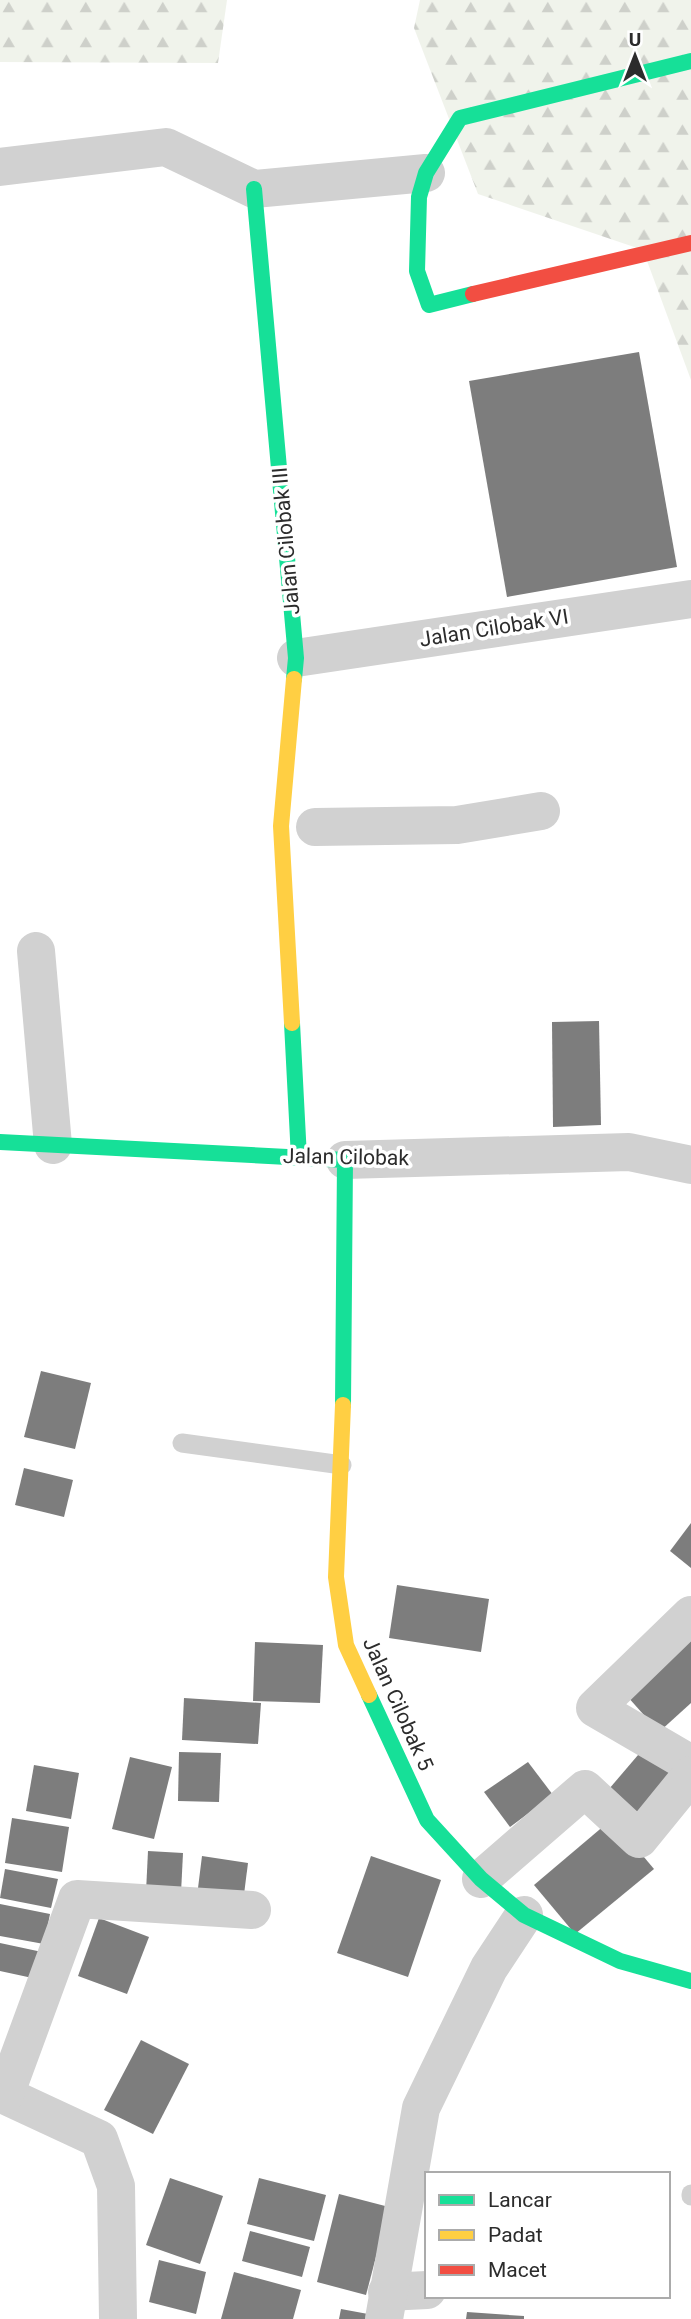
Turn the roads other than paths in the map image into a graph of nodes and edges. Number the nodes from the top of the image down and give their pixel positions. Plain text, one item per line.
1 (691, 61) edge
2 (0, 167) edge
3 (426, 173) junction
4 (254, 189) junction
5 (691, 243) edge
6 (691, 599) edge
7 (296, 658) junction
8 (541, 811) dead end
9 (296, 826) junction
10 (36, 951) dead end
11 (0, 1142) edge
12 (53, 1144) junction
13 (299, 1158) junction
14 (345, 1160) junction
15 (691, 1166) edge
16 (182, 1443) dead end
17 (342, 1465) junction
18 (691, 1615) edge
19 (691, 1765) edge
20 (691, 1775) edge
21 (481, 1879) junction
22 (252, 1910) dead end
23 (524, 1915) junction
24 (691, 1981) edge
25 (3, 2094) edge
26 (425, 2291) edge
27 (386, 2306) edge
28 (117, 2319) edge

1 - 3 street
2 - 4 street
3 - 4 street
3 - 5 street
4 - 7 street, Jalan Cilobak III
6 - 7 street, Jalan Cilobak VI
7 - 9 street, Jalan Cilobak III
8 - 9 street
9 - 13 street, Jalan Cilobak III
10 - 12 street
11 - 12 street, Jalan Cilobak
12 - 13 street, Jalan Cilobak
13 - 14 street, Jalan Cilobak
14 - 15 street, Jalan Cilobak
14 - 17 street, Jalan Cilobak 5
16 - 17 lane
17 - 21 street, Jalan Cilobak 5
18 - 19 street
20 - 21 street
21 - 23 street, Jalan Cilobak 5
22 - 25 street
23 - 24 street, Jalan Cilobak 5
23 - 27 street
25 - 28 street
26 - 27 street

